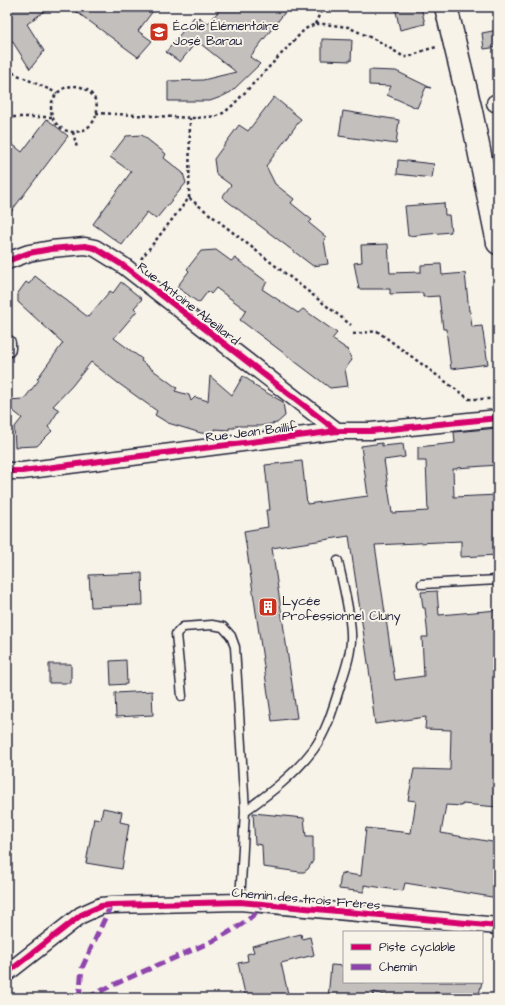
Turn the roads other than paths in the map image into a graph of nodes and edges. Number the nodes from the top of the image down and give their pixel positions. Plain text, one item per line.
1 (446, 7) edge
2 (498, 242) edge
3 (8, 262) edge
4 (7, 343) edge
5 (7, 348) edge
6 (498, 418) edge
7 (337, 431) junction
8 (7, 471) edge
9 (338, 561) dead end
10 (498, 580) edge
11 (422, 584) dead end
12 (182, 696) dead end
13 (245, 811) junction
14 (240, 902) junction
15 (498, 926) edge
16 (7, 973) edge

1 - 2 main road
3 - 7 street, Rue Antoine Abeillard
4 - 5 street
6 - 7 street, Rue Jean Baillif
7 - 8 street, Rue Jean Baillif
9 - 13 lane
10 - 11 lane
12 - 13 lane
13 - 14 lane
14 - 15 street, Chemin des trois Frères
14 - 16 street, Chemin des trois Frères

